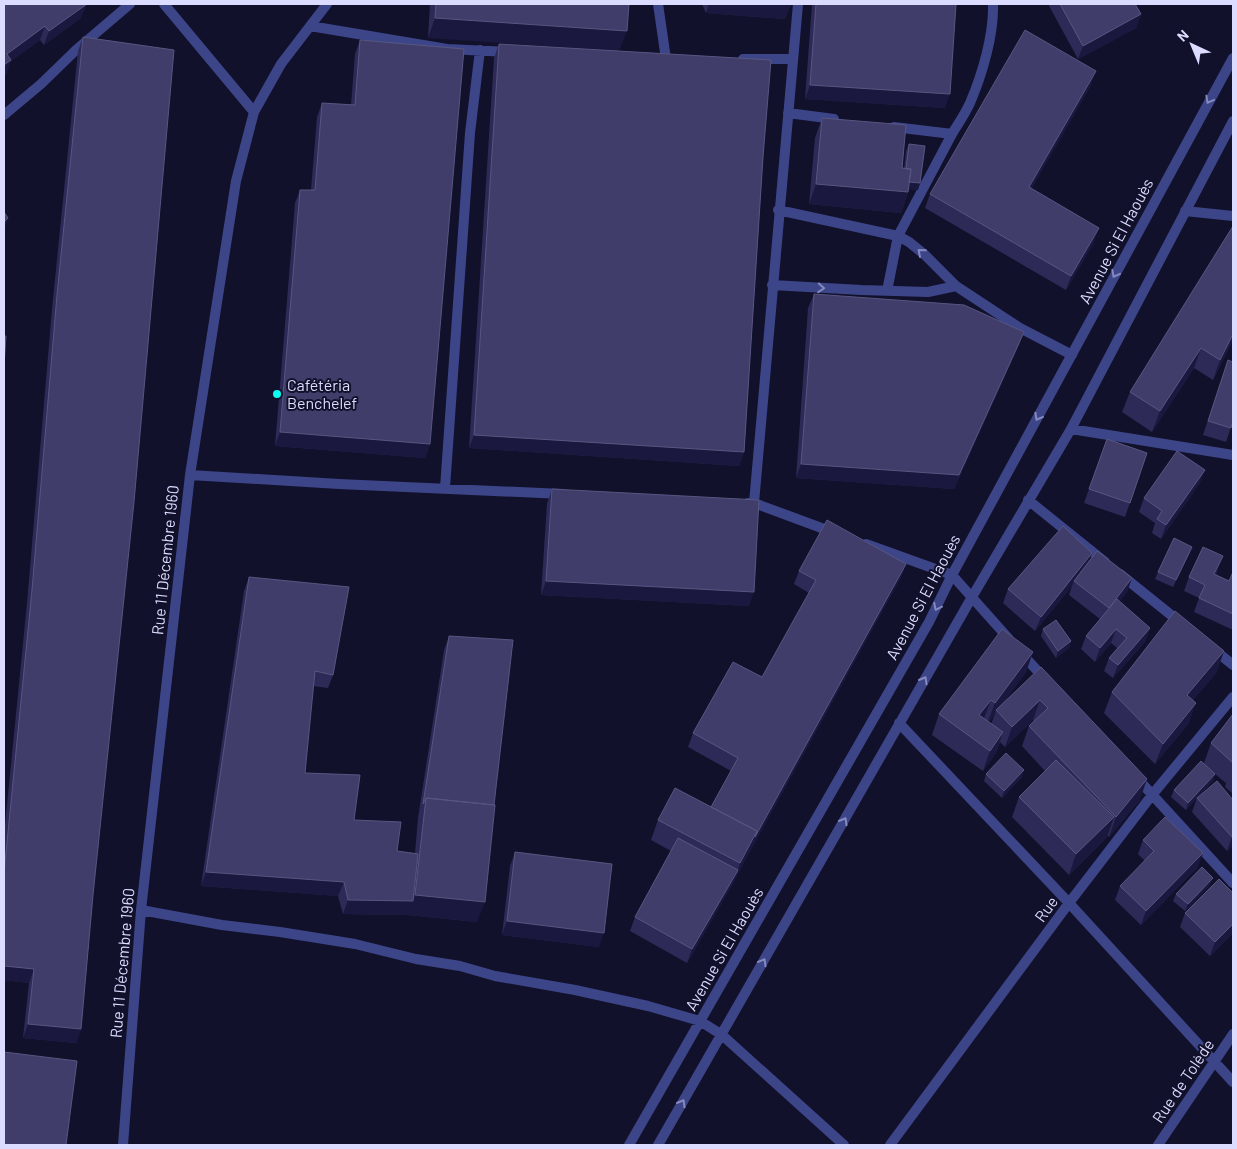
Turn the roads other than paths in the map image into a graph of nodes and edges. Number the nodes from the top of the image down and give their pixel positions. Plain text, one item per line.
1 (130, 4) edge
2 (164, 4) edge
3 (327, 4) edge
4 (658, 4) edge
5 (798, 4) edge
6 (993, 4) edge
7 (310, 26) junction
8 (480, 50) junction
9 (519, 52) edge
10 (1233, 58) edge
11 (666, 59) edge
12 (734, 59) edge
13 (793, 59) junction
14 (1230, 72) edge
15 (254, 112) junction
16 (788, 113) junction
17 (4, 116) edge
18 (846, 121) edge
19 (1233, 121) edge
20 (884, 126) edge
21 (952, 134) junction
22 (778, 210) junction
23 (1185, 211) junction
24 (1233, 216) edge
25 (898, 236) junction
26 (772, 284) junction
27 (956, 286) junction
28 (887, 291) junction
29 (1072, 355) junction
30 (1071, 429) junction
31 (1233, 455) edge
32 (190, 475) junction
33 (444, 488) junction
34 (569, 494) edge
35 (1028, 500) junction
36 (734, 502) edge
37 (754, 503) junction
38 (952, 575) junction
39 (972, 596) junction
40 (1188, 628) edge
41 (1203, 640) edge
42 (1233, 665) edge
43 (1054, 688) edge
44 (1233, 697) edge
45 (899, 723) junction
46 (1126, 766) edge
47 (1152, 795) junction
48 (1233, 883) edge
49 (1069, 903) junction
50 (141, 910) junction
51 (700, 1021) junction
52 (1233, 1034) edge
53 (722, 1035) junction
54 (1214, 1061) junction
55 (1233, 1082) edge
56 (123, 1145) edge
57 (629, 1145) edge
58 (658, 1145) edge
59 (844, 1145) edge
60 (890, 1145) edge
61 (1158, 1145) edge

1 - 17 street
2 - 15 street
3 - 7 street, Rue 11 Décembre 1960
4 - 11 street
5 - 13 street
6 - 21 street
7 - 8 street
7 - 15 street, Rue 11 Décembre 1960
8 - 9 street
8 - 33 street
10 - 14 street, Avenue Si El Haouès
12 - 13 street
13 - 16 street
14 -> 29 street, Avenue Si El Haouès
15 - 32 street, Rue 11 Décembre 1960
16 - 18 street
16 - 22 street
19 - 23 street
20 - 21 street
21 - 25 street
22 - 25 street
22 - 26 street
23 - 24 street
23 - 30 street
27 -> 25 street
25 - 28 street
26 -> 28 street
26 - 37 street
27 - 28 street
27 - 29 street
29 -> 38 street, Avenue Si El Haouès
30 - 31 street
30 - 35 street
32 - 33 street
32 - 50 street, Rue 11 Décembre 1960
33 - 34 street
35 - 39 street
35 - 40 street
36 - 37 street
37 - 38 street
38 - 39 street
38 -> 51 street, Avenue Si El Haouès
39 - 43 street
45 -> 39 street
41 - 42 street
44 - 47 street, Rue
45 - 49 street
53 -> 45 street
46 - 47 street
47 - 48 street
47 - 49 street, Rue
49 - 54 street
49 - 60 street, Rue
50 - 51 street
50 - 56 street, Rue 11 Décembre 1960
51 - 53 street
51 - 57 street, Avenue Si El Haouès
52 - 54 street, Rue de Tolède
58 -> 53 street
53 - 59 street
54 - 55 street
54 - 61 street, Rue de Tolède

